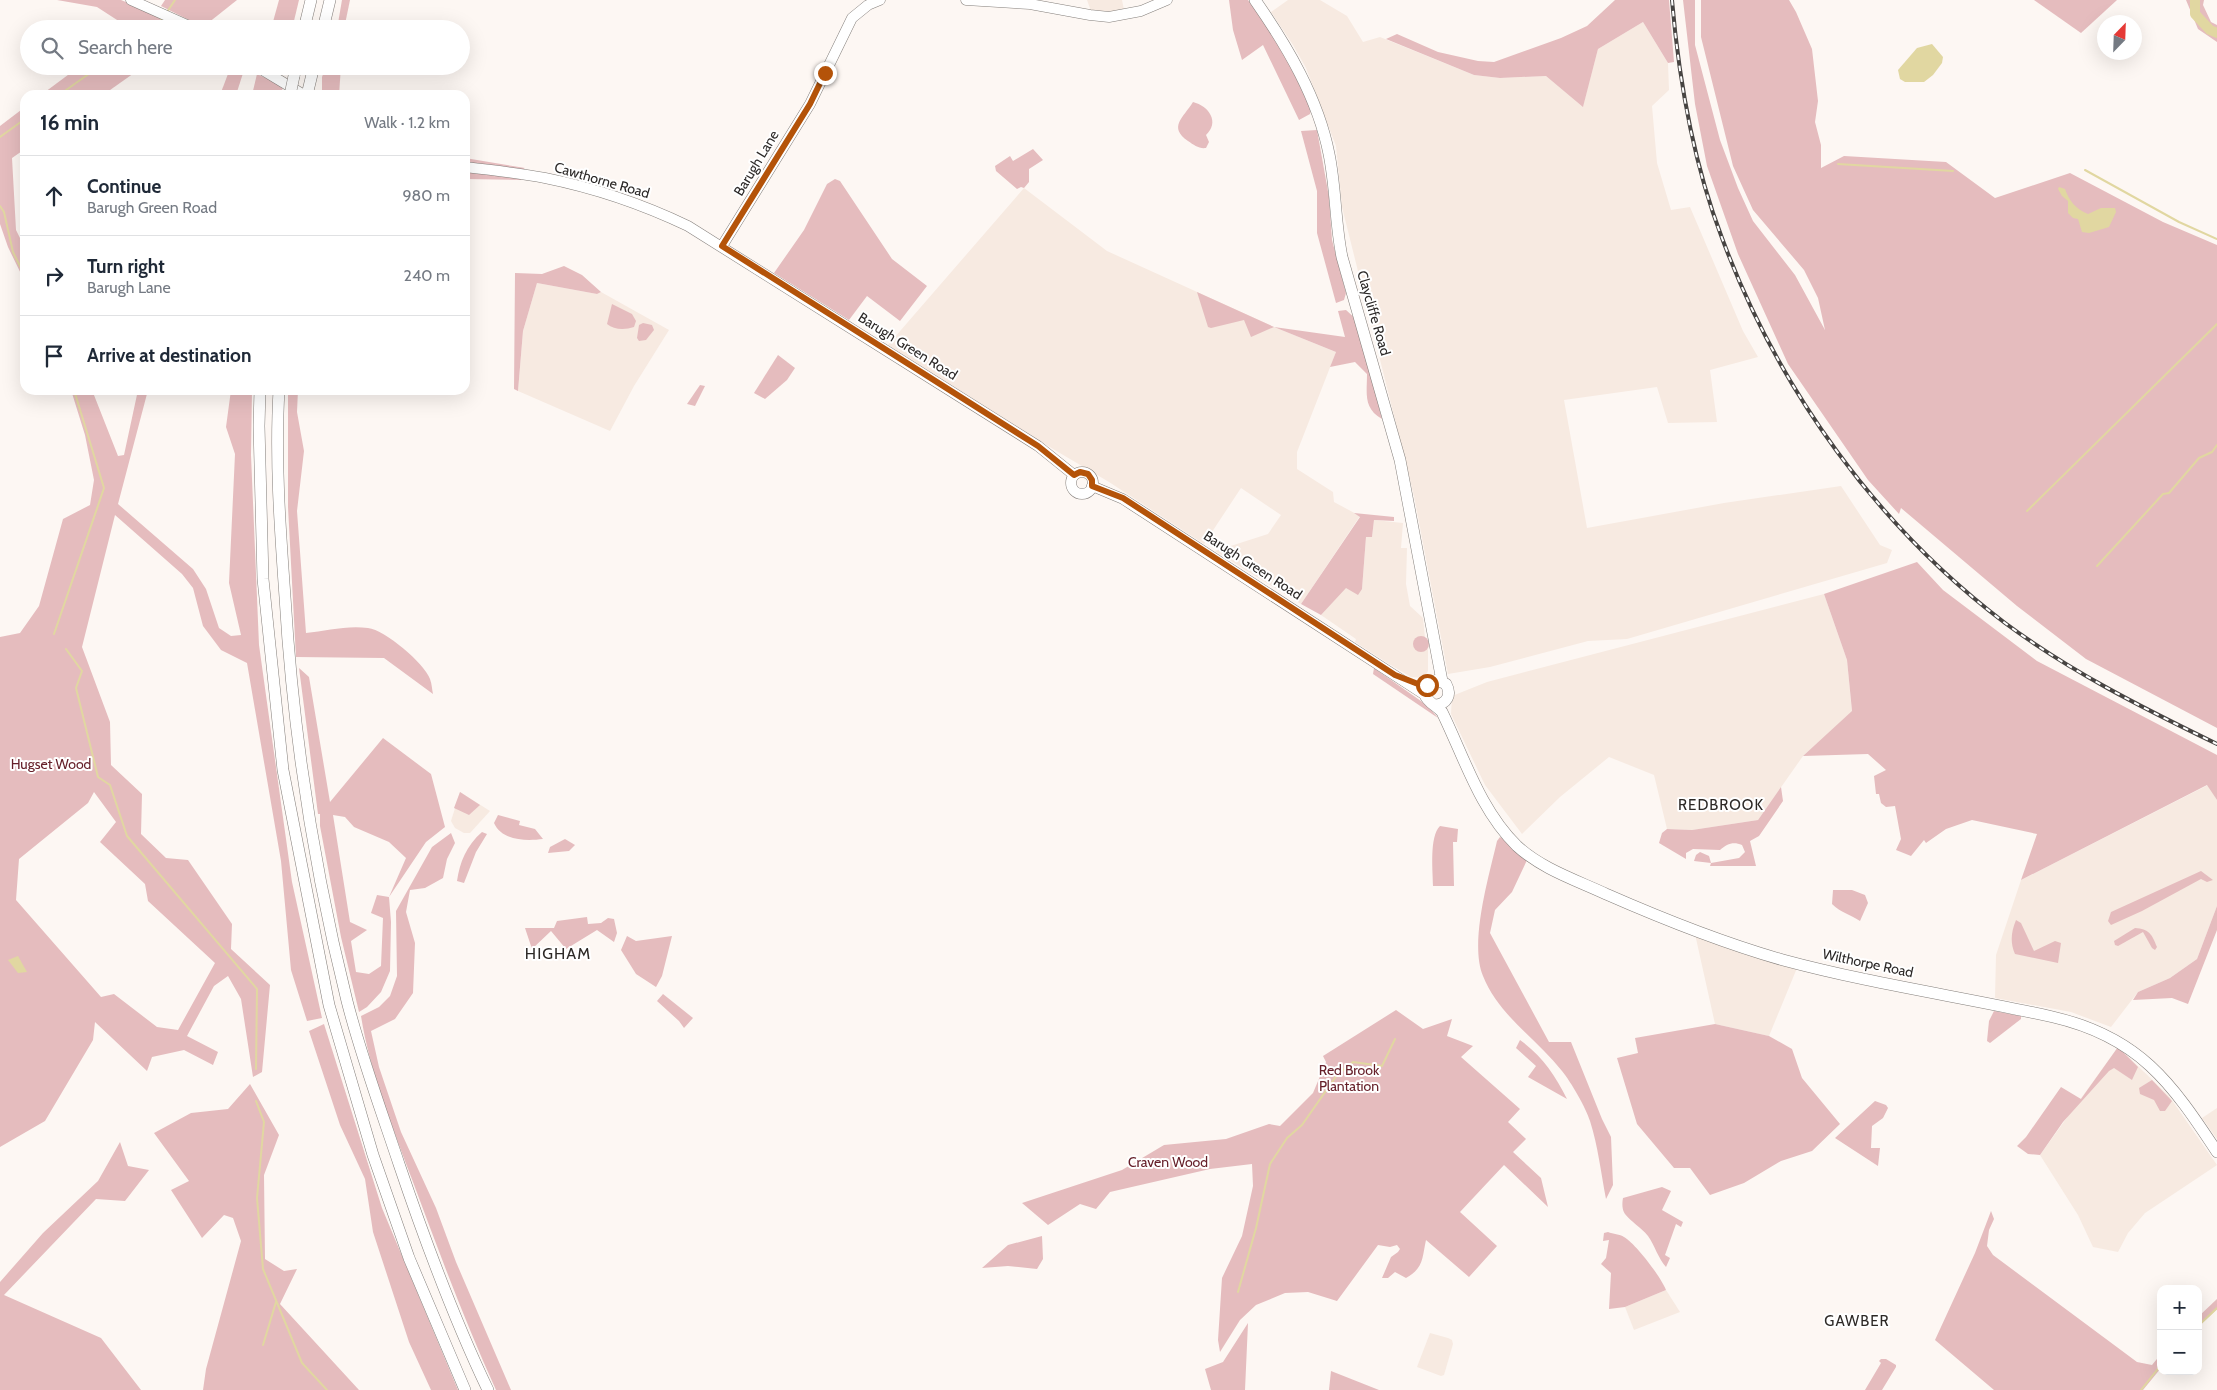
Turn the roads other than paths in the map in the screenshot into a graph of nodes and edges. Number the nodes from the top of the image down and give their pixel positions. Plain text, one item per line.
1 (131, 0) edge
2 (311, 0) edge
3 (330, 0) edge
4 (880, 0) edge
5 (966, 0) edge
6 (1167, 0) edge
7 (1255, 0) edge
8 (177, 20) edge
9 (306, 20) edge
10 (325, 20) edge
11 (270, 75) edge
12 (294, 75) edge
13 (312, 75) edge
14 (291, 90) edge
15 (302, 90) edge
16 (308, 90) edge
17 (470, 168) edge
18 (722, 246) junction
19 (260, 395) edge
20 (279, 395) edge
21 (1074, 475) junction
22 (1092, 486) junction
23 (1432, 686) junction
24 (1447, 700) junction
25 (1435, 705) junction
26 (1448, 723) junction
27 (2217, 1152) edge
28 (465, 1390) edge
29 (488, 1390) edge

1 - 8 main road
2 - 9 highway
3 - 10 highway
4 - 18 main road, Barugh Lane
5 - 6 main road
7 - 23 highway, Claycliffe Road
11 - 15 main road
12 - 14 highway, bridge
13 - 16 highway
17 - 18 main road, Cawthorne Road
18 - 21 main road, Barugh Green Road
19 - 28 highway
20 - 29 highway
21 - 22 main road, Barugh Green Road
21 - 22 main road, Barugh Green Road
22 - 23 main road, Barugh Green Road
23 - 24 highway
23 - 25 highway
24 - 25 highway
24 - 26 highway
25 - 26 highway
26 - 27 highway, Wilthorpe Road

